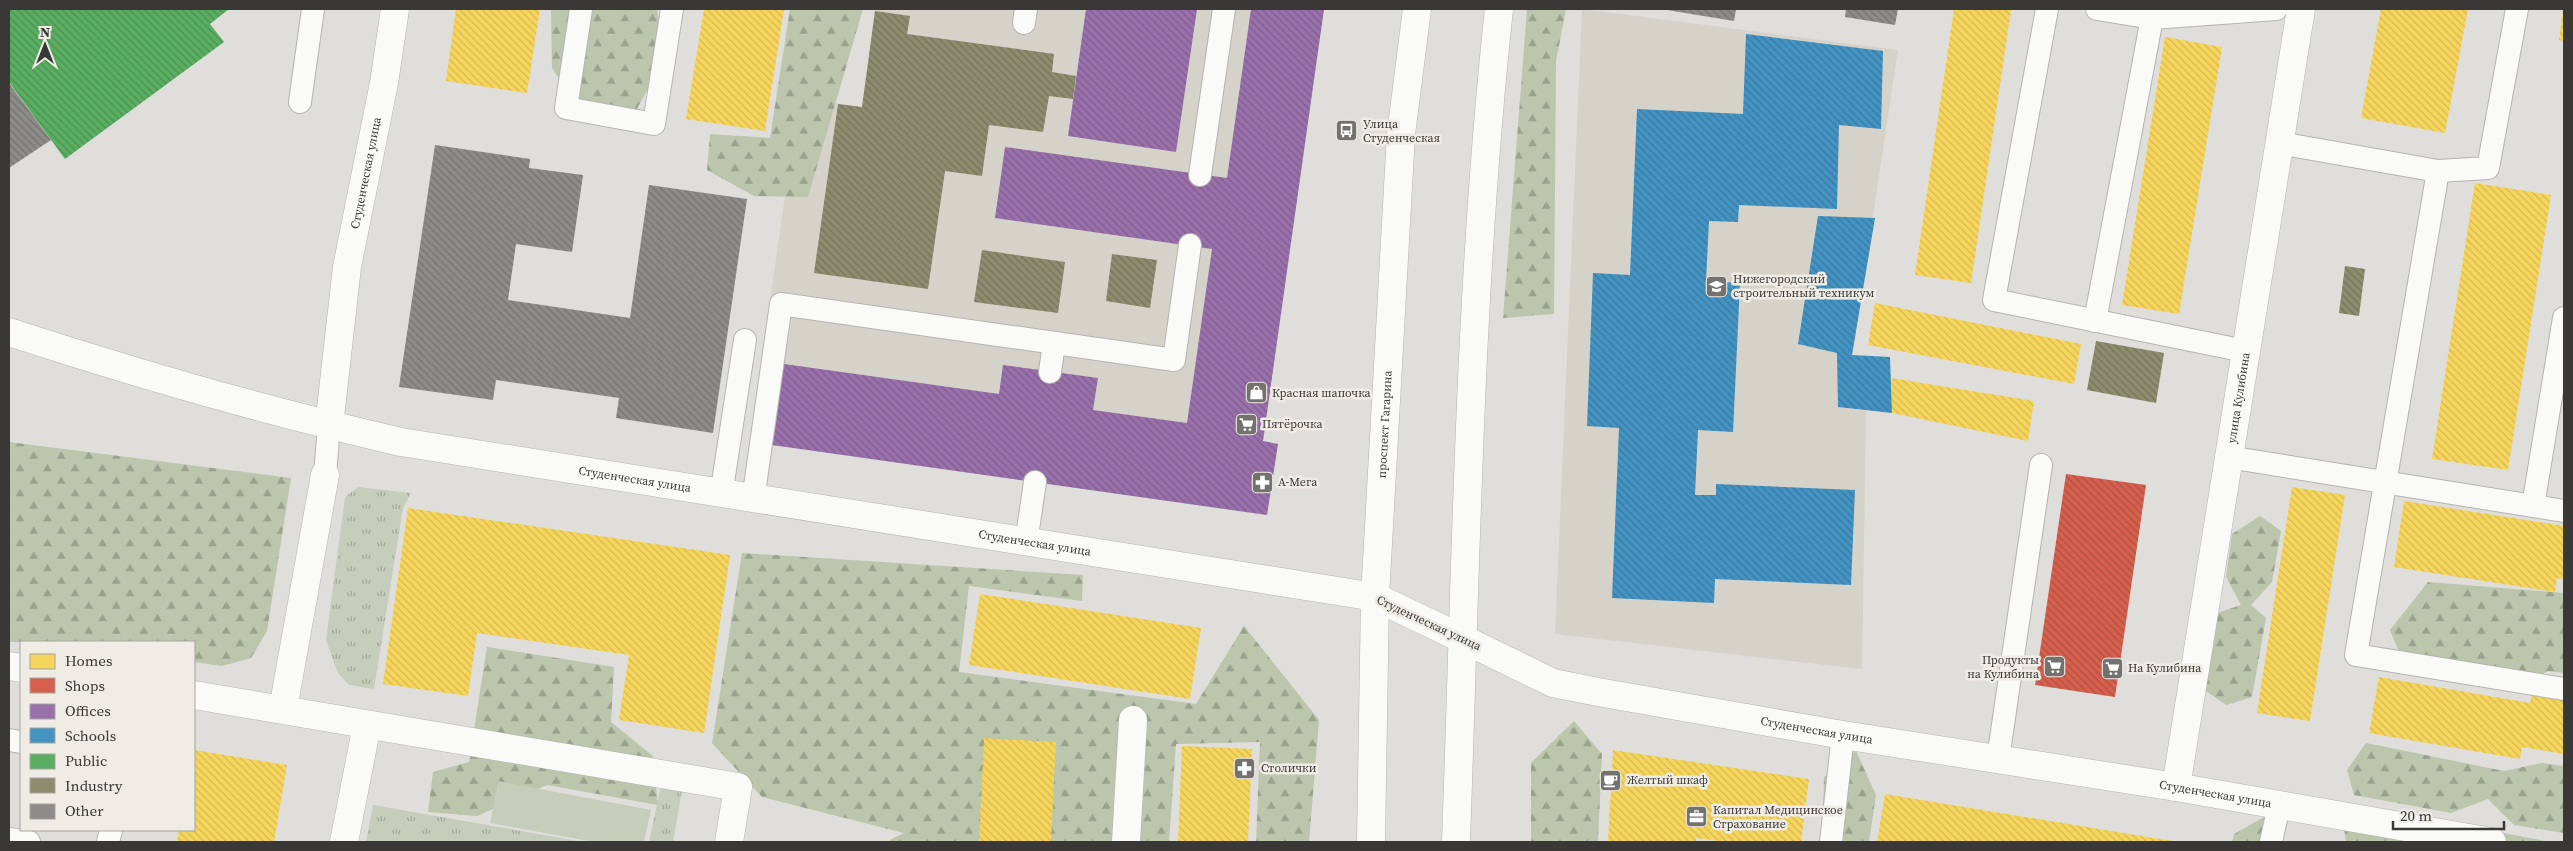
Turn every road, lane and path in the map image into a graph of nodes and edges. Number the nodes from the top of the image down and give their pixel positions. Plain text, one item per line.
1 (313, 9) edge
2 (395, 9) edge
3 (581, 9) edge
4 (672, 9) edge
5 (1224, 9) edge
6 (1417, 9) edge
7 (1499, 9) edge
8 (2047, 9) edge
9 (2097, 9) edge
10 (2276, 9) edge
11 (2301, 9) edge
12 (2516, 9) edge
13 (2152, 18) junction
14 (300, 102) dead end
15 (2279, 143) junction
16 (2438, 172) junction
17 (1200, 175) dead end
18 (1190, 245) dead end
19 (2564, 318) edge
20 (2095, 321) junction
21 (9, 332) edge
22 (745, 340) dead end
23 (1054, 343) junction
24 (2245, 351) junction
25 (1050, 372) dead end
26 (329, 426) junction
27 (2228, 457) junction
28 (2040, 465) dead end
29 (325, 475) joint
30 (1035, 482) dead end
31 (2385, 482) junction
32 (721, 495) junction
33 (753, 500) junction
34 (2532, 506) junction
35 (2564, 511) edge
36 (1026, 542) junction
37 (1375, 597) junction
38 (1463, 639) junction
39 (2564, 689) edge
40 (195, 695) edge
41 (283, 709) junction
42 (1132, 720) dead end
43 (366, 725) junction
44 (1843, 735) junction
45 (1998, 759) junction
46 (2176, 787) junction
47 (2279, 805) junction
48 (9, 839) edge
49 (29, 842) edge
50 (344, 842) edge
51 (729, 842) edge
52 (1126, 842) edge
53 (1371, 842) edge
54 (1456, 842) edge
55 (1831, 842) edge
56 (2271, 842) edge
57 (2492, 842) edge

1 - 14 lane
2 - 26 street, Студенческая улица
3 - 4 lane
5 - 17 lane
6 - 37 street, проспект Гагарина
7 - 38 street
8 - 20 lane
9 - 13 lane
10 - 13 lane
11 - 15 street, улица Кулибина
12 - 16 lane
13 - 20 lane
15 - 16 lane
15 - 24 street, улица Кулибина
16 - 31 lane
18 - 23 lane
19 - 34 lane
20 - 24 lane
21 - 26 street, Студенческая улица
22 - 32 lane
23 - 25 lane
23 - 33 lane
24 - 27 street, улица Кулибина
26 - 29 lane
26 - 32 street, Студенческая улица
27 - 31 lane
27 - 46 street, улица Кулибина
28 - 45 lane
29 - 41 street
30 - 36 lane
31 - 34 lane
31 - 39 lane
32 - 33 street, Студенческая улица
33 - 36 street, Студенческая улица
34 - 35 lane
36 - 37 street, Студенческая улица
37 - 38 street, Студенческая улица
37 - 53 street, проспект Гагарина
38 - 44 street, Студенческая улица
38 - 54 street
40 - 41 street
41 - 43 street
42 - 52 street
43 - 50 street
43 - 51 street
44 - 45 street, Студенческая улица
44 - 55 lane
45 - 46 street, Студенческая улица
46 - 47 street, Студенческая улица
47 - 56 lane
47 - 57 street, Студенческая улица
48 - 49 lane

